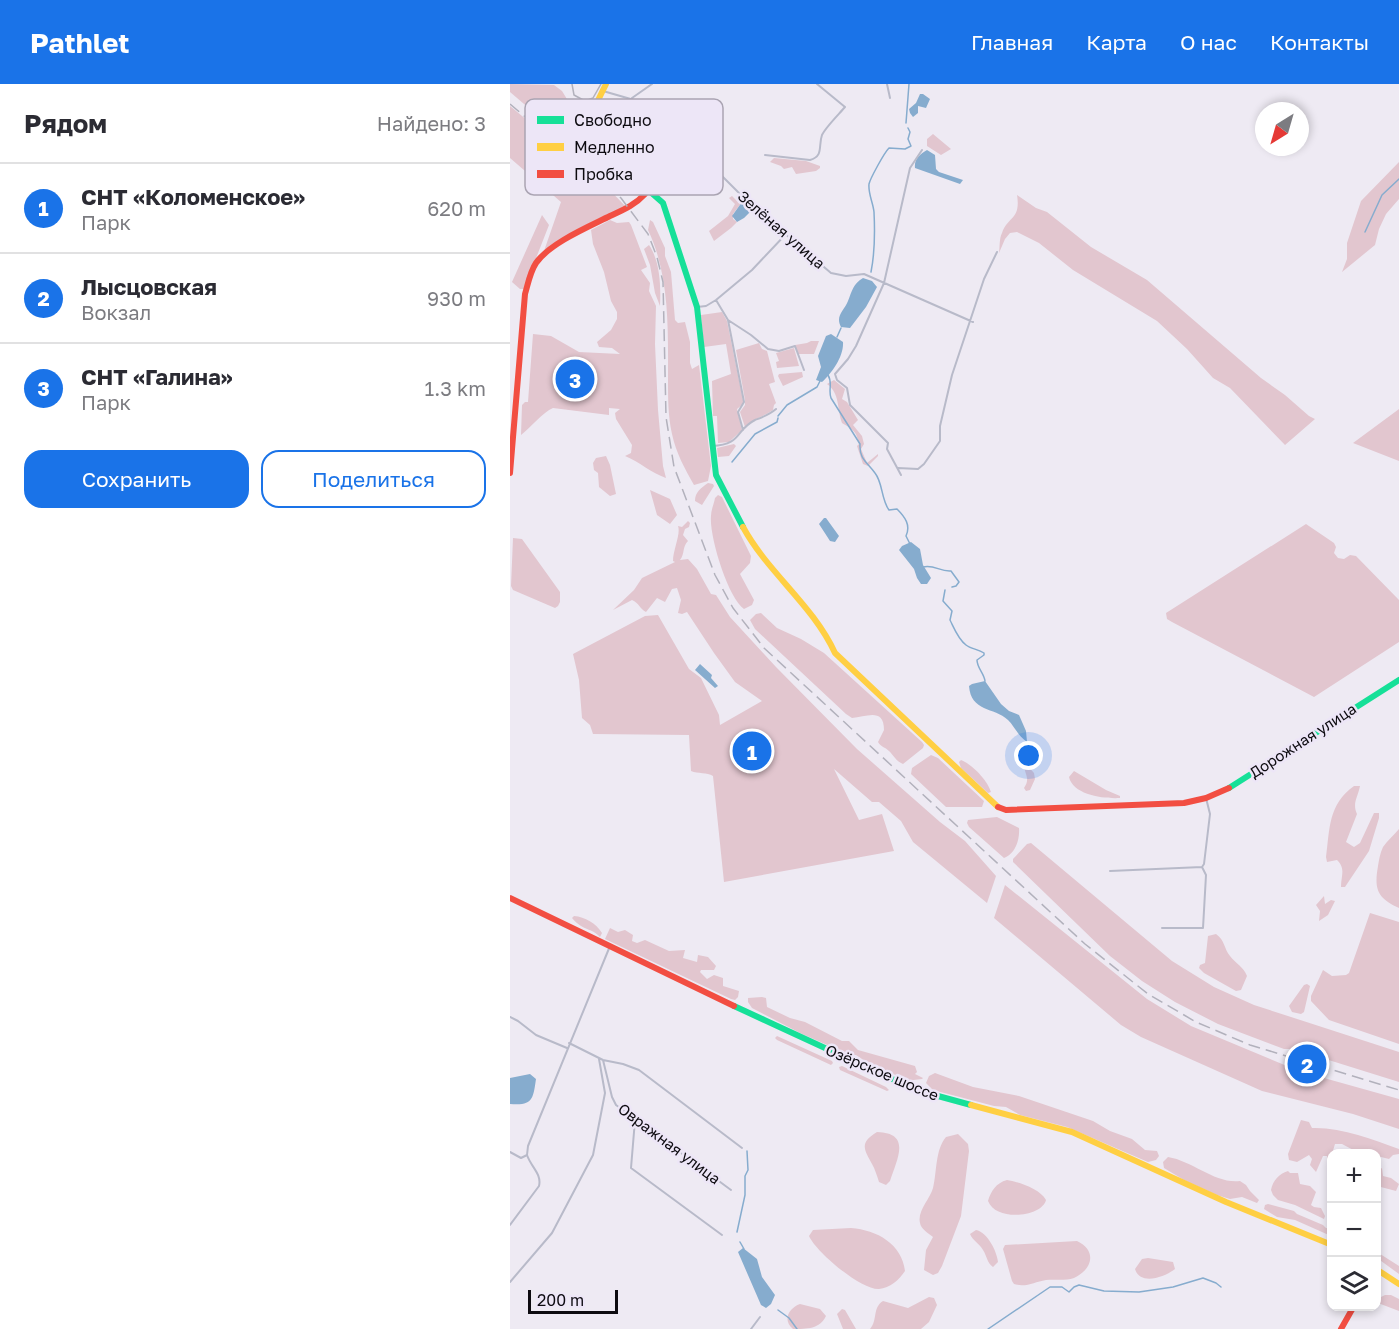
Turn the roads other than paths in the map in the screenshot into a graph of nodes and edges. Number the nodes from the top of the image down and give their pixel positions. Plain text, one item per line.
1 (652, 84) edge
2 (817, 84) edge
3 (887, 84) edge
4 (604, 87) edge
5 (632, 98) joint
6 (890, 98) dead end
7 (922, 150) dead end
8 (765, 155) dead end
9 (723, 177) edge
10 (644, 195) edge
11 (654, 195) edge
12 (786, 234) junction
13 (997, 252) dead end
14 (884, 283) junction
15 (716, 300) junction
16 (697, 307) junction
17 (728, 320) junction
18 (971, 322) junction
19 (804, 370) dead end
20 (776, 410) dead end
21 (743, 430) junction
22 (712, 446) junction
23 (898, 468) junction
24 (510, 473) edge
25 (901, 476) dead end
26 (1399, 680) edge
27 (1206, 798) junction
28 (1202, 867) junction
29 (1110, 871) dead end
30 (510, 898) edge
31 (1161, 928) dead end
32 (610, 946) junction
33 (510, 1017) edge
34 (569, 1043) junction
35 (567, 1048) junction
36 (599, 1059) junction
37 (603, 1060) junction
38 (635, 1120) junction
39 (742, 1148) dead end
40 (510, 1152) edge
41 (527, 1155) junction
42 (731, 1190) dead end
43 (510, 1225) edge
44 (722, 1234) dead end
45 (1327, 1243) edge
46 (1381, 1272) edge
47 (510, 1282) edge
48 (1399, 1284) edge
49 (1351, 1311) edge
50 (760, 1317) dead end
51 (751, 1329) edge
52 (1341, 1329) edge

1 - 5 street
2 - 8 street
3 - 6 street
4 - 5 street, Зелёная улица
7 - 14 street
9 - 12 street, Зелёная улица
10 - 24 main road
11 - 16 main road, Дорожная улица
12 - 14 street, Зелёная улица
12 - 15 street
13 - 18 street
14 - 18 street, Зелёная улица
14 - 23 street
15 - 16 street
15 - 17 street
16 - 22 main road, Дорожная улица
17 - 19 street
17 - 21 street
18 - 23 street
20 - 21 street
21 - 22 street
22 - 27 main road, Дорожная улица
23 - 25 street
26 - 27 main road, Дорожная улица
27 - 28 street
28 - 29 street
28 - 31 street
30 - 32 main road, Озёрское шоссе
32 - 34 street
32 - 45 main road, Озёрское шоссе
33 - 35 street
34 - 35 street
34 - 36 street
35 - 41 street
36 - 37 street
36 - 47 street
37 - 38 street, Овражная улица
37 - 39 street
38 - 42 street, Овражная улица
38 - 44 street
40 - 41 street
41 - 43 street
46 - 48 main road
49 - 52 main road
50 - 51 street

